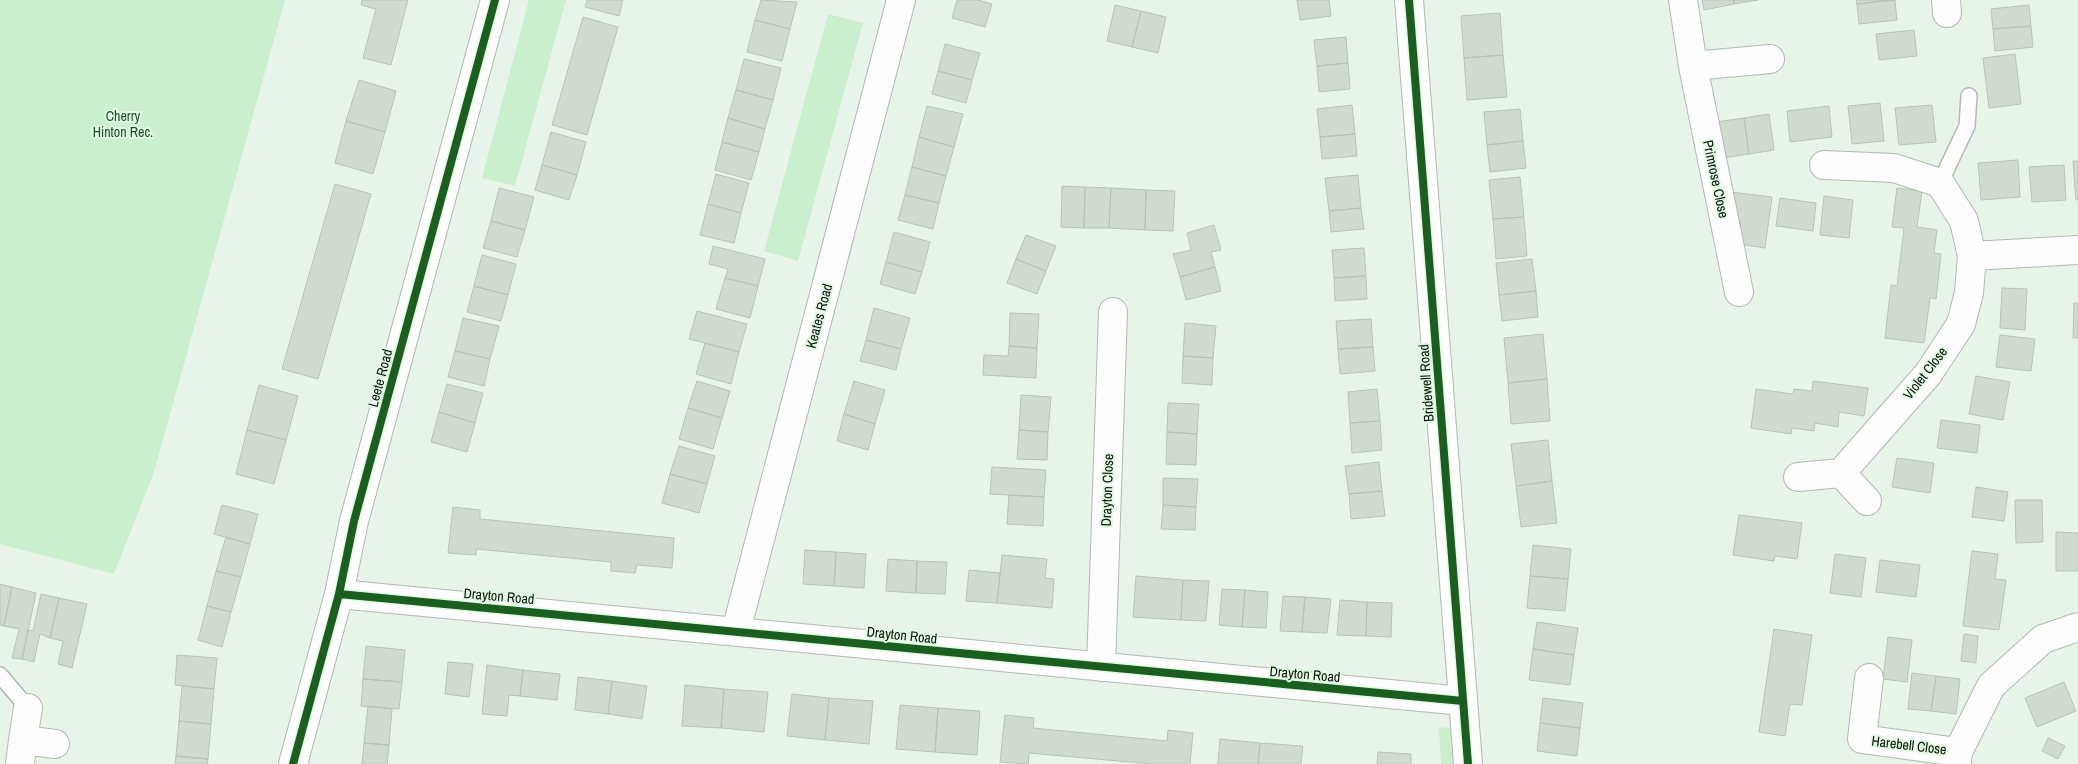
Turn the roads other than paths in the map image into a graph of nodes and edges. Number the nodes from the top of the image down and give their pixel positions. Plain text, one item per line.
1 (495, 0) edge
2 (901, 0) edge
3 (1409, 0) edge
4 (1683, 0) edge
5 (1770, 59) dead end
6 (1693, 66) junction
7 (1970, 96) dead end
8 (1824, 164) dead end
9 (1940, 183) junction
10 (2078, 250) edge
11 (1972, 256) junction
12 (1739, 292) dead end
13 (1113, 312) dead end
14 (1841, 473) junction
15 (1798, 477) dead end
16 (1867, 501) dead end
17 (339, 594) junction
18 (2078, 627) edge
19 (736, 631) junction
20 (1101, 667) junction
21 (0, 675) edge
22 (1869, 678) dead end
23 (1463, 701) junction
24 (28, 708) joint
25 (55, 744) dead end
26 (22, 752) edge
27 (1958, 758) edge
28 (293, 764) edge
29 (1468, 764) edge

1 - 17 street, Leete Road
2 - 19 street, Keates Road
3 - 23 street, Bridewell Road
4 - 6 street, Primrose Close
5 - 6 street
6 - 12 street, Primrose Close
7 - 9 lane
8 - 9 street
9 - 11 street, Violet Close
10 - 11 street
11 - 14 street, Violet Close
13 - 20 street, Drayton Close
14 - 15 street
14 - 16 street
17 - 19 street, Drayton Road
17 - 28 street, Leete Road
18 - 27 street, Harebell Close
19 - 20 street, Drayton Road
20 - 23 street, Drayton Road
21 - 24 lane
22 - 27 street, Harebell Close
23 - 29 street, Bridewell Road
24 - 26 street
25 - 26 street

